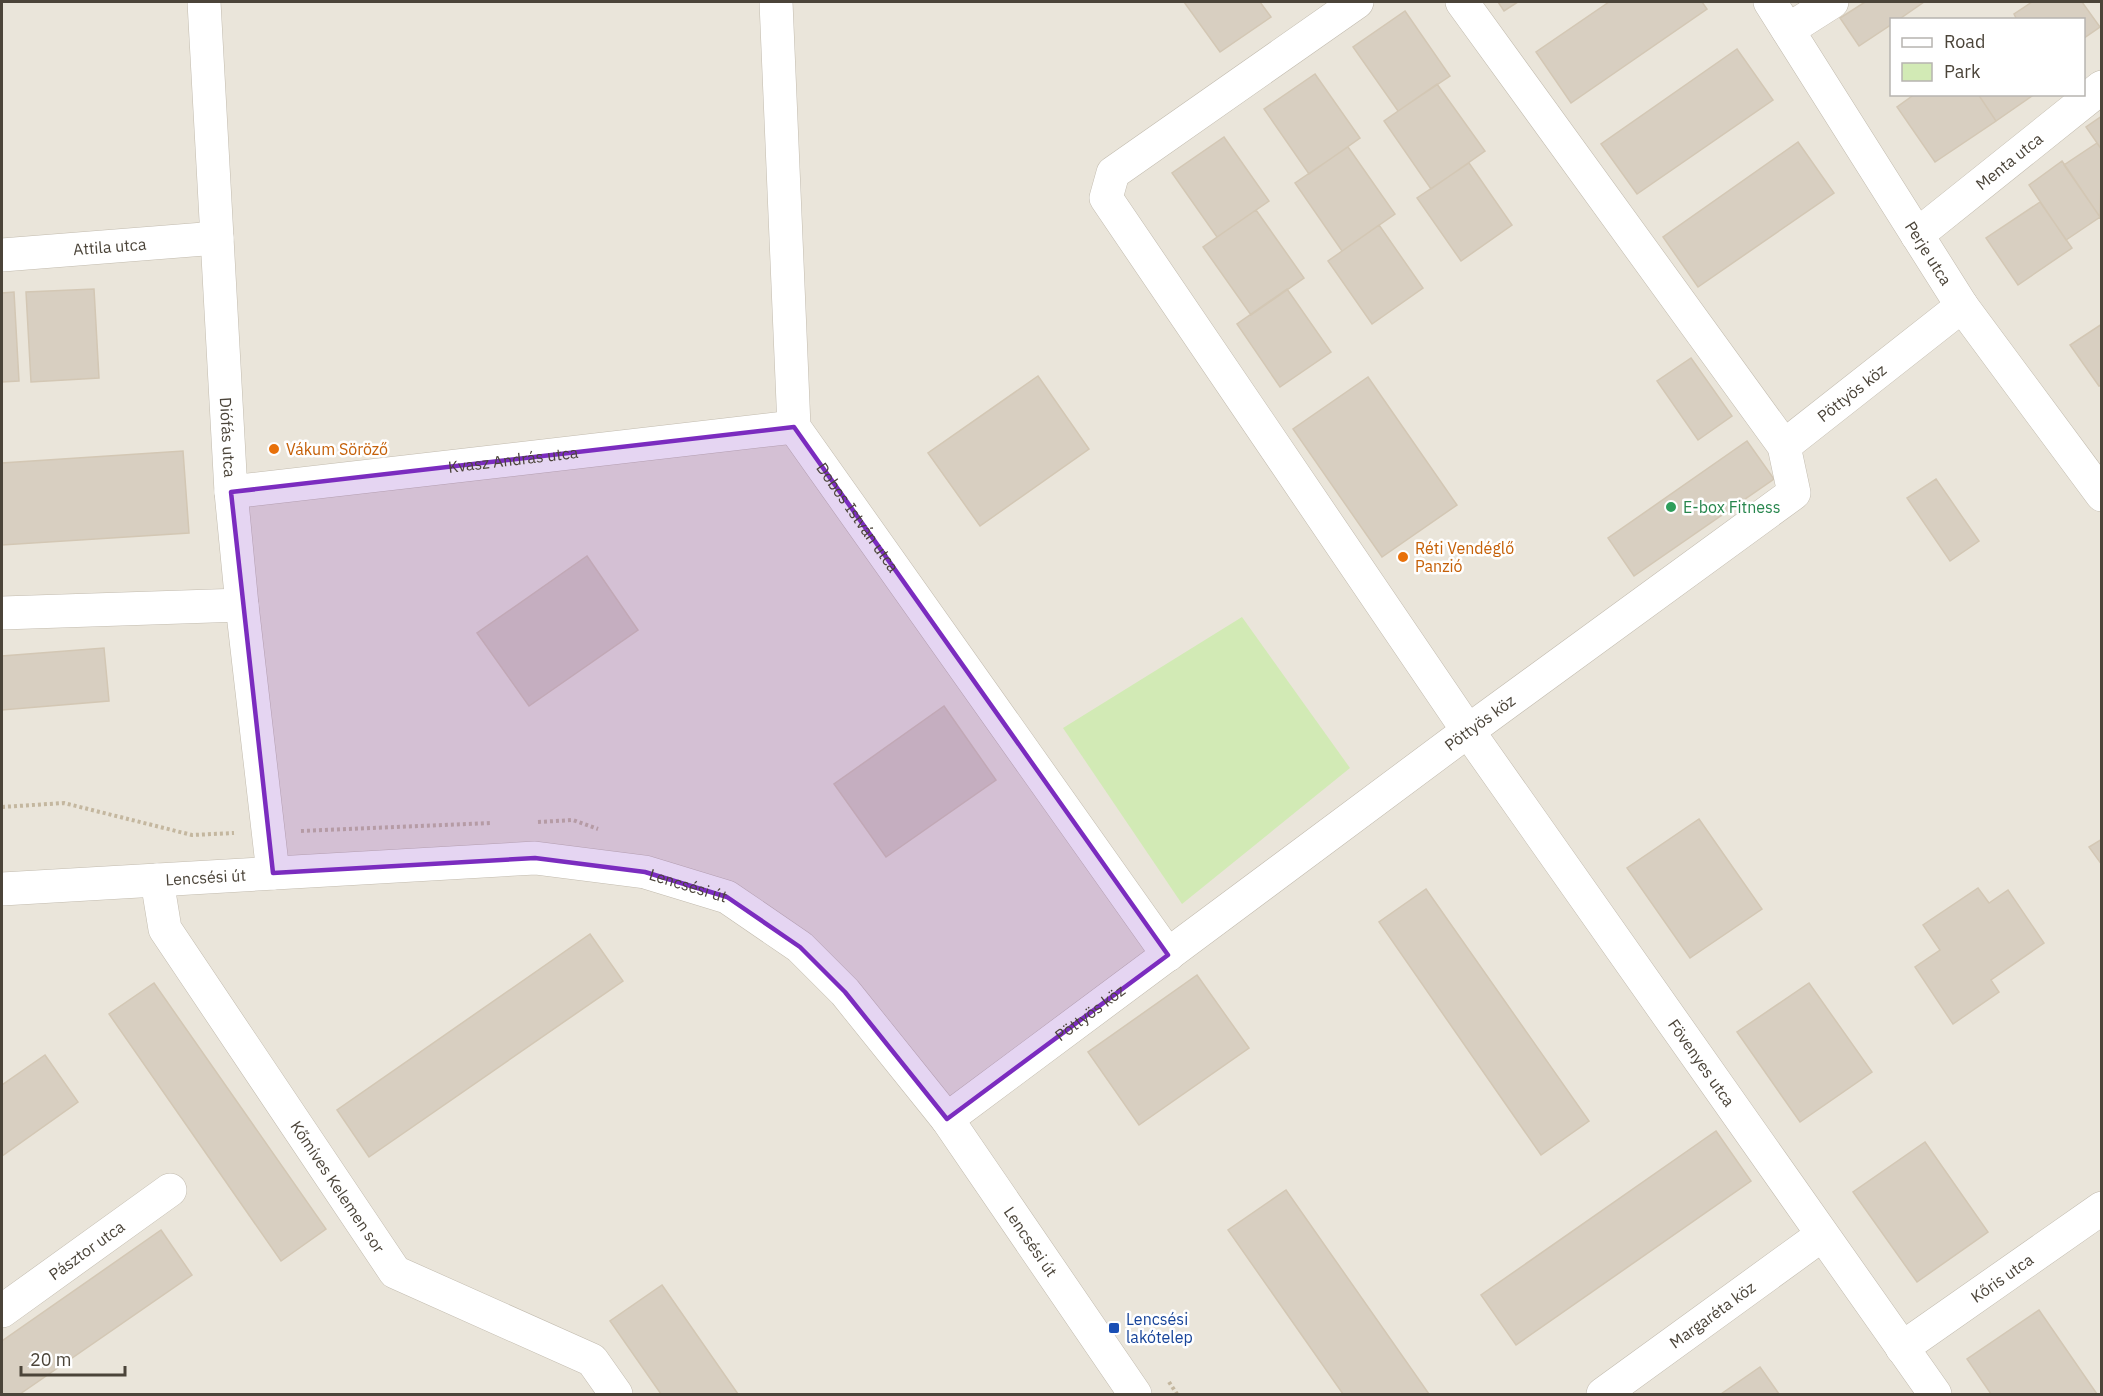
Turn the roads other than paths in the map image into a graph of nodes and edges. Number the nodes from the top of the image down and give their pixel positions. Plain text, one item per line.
1 (204, 2) edge
2 (776, 2) edge
3 (1357, 2) edge
4 (1462, 2) edge
5 (1770, 2) edge
6 (1832, 2) edge
7 (1788, 30) junction
8 (2102, 87) edge
9 (1917, 235) junction
10 (217, 238) junction
11 (2, 255) edge
12 (1962, 306) junction
13 (794, 427) junction
14 (1784, 446) junction
15 (231, 492) junction
16 (2102, 495) edge
17 (242, 605) junction
18 (2, 613) edge
19 (1468, 731) junction
20 (273, 873) junction
21 (157, 880) junction
22 (2, 889) edge
23 (1168, 955) junction
24 (947, 1119) junction
25 (170, 1190) dead end
26 (2102, 1208) edge
27 (1822, 1235) junction
28 (2, 1311) edge
29 (1902, 1348) junction
30 (616, 1395) edge
31 (1135, 1395) edge
32 (1603, 1395) edge
33 (1935, 1395) edge

1 - 10 street, Diófás utca
2 - 13 street
3 - 19 street, Fövenyes utca
4 - 14 street
5 - 7 street, Perje utca
6 - 7 street
7 - 9 street, Perje utca
8 - 9 street, Menta utca
9 - 12 street, Perje utca
10 - 11 street, Attila utca
10 - 15 street, Diófás utca
12 - 14 street, Pöttyös köz
12 - 16 street, Perje utca
13 - 15 street, Kvasz András utca
13 - 23 street, Dobos István utca
14 - 19 street, Pöttyös köz
15 - 17 street, Diófás utca
17 - 18 street
17 - 20 street, Diófás utca
19 - 23 street, Pöttyös köz
19 - 27 street, Fövenyes utca
20 - 21 street, Lencsési út
20 - 24 street, Lencsési út
21 - 22 street, Lencsési út
21 - 30 street, Kőmíves Kelemen sor
23 - 24 street, Pöttyös köz
24 - 31 street, Lencsési út
25 - 28 street, Pásztor utca
26 - 29 street, Kőris utca
27 - 29 street, Fövenyes utca
27 - 32 street, Margaréta köz
29 - 33 street, Fövenyes utca

